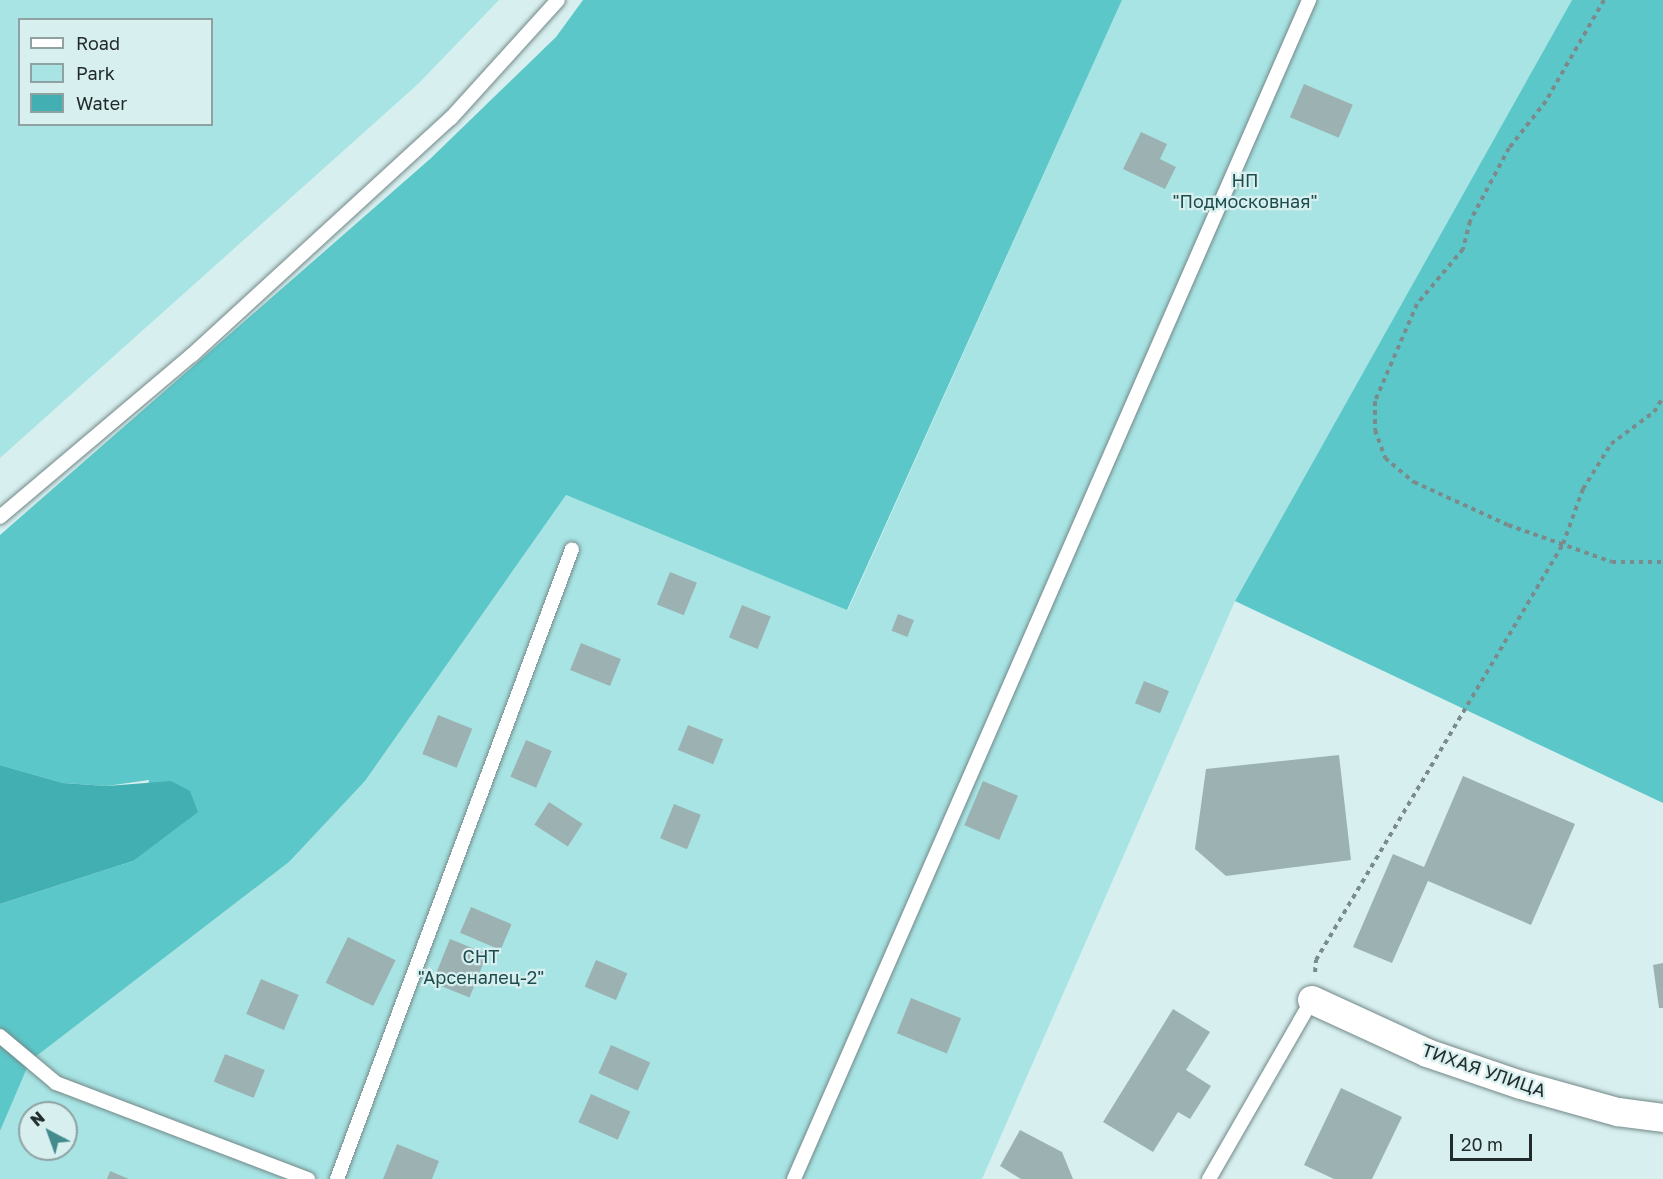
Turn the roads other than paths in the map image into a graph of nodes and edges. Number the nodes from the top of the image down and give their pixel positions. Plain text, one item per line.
1 (558, 0) edge
2 (1310, 0) edge
3 (0, 516) edge
4 (572, 549) dead end
5 (1312, 1000) joint
6 (0, 1036) edge
7 (1663, 1118) edge
8 (308, 1179) edge
9 (337, 1179) edge
10 (794, 1179) edge
11 (1209, 1179) edge

1 - 3 lane
2 - 10 lane
4 - 9 lane
5 - 7 street, ТИХАЯ УЛИЦА
5 - 11 lane
6 - 8 lane

